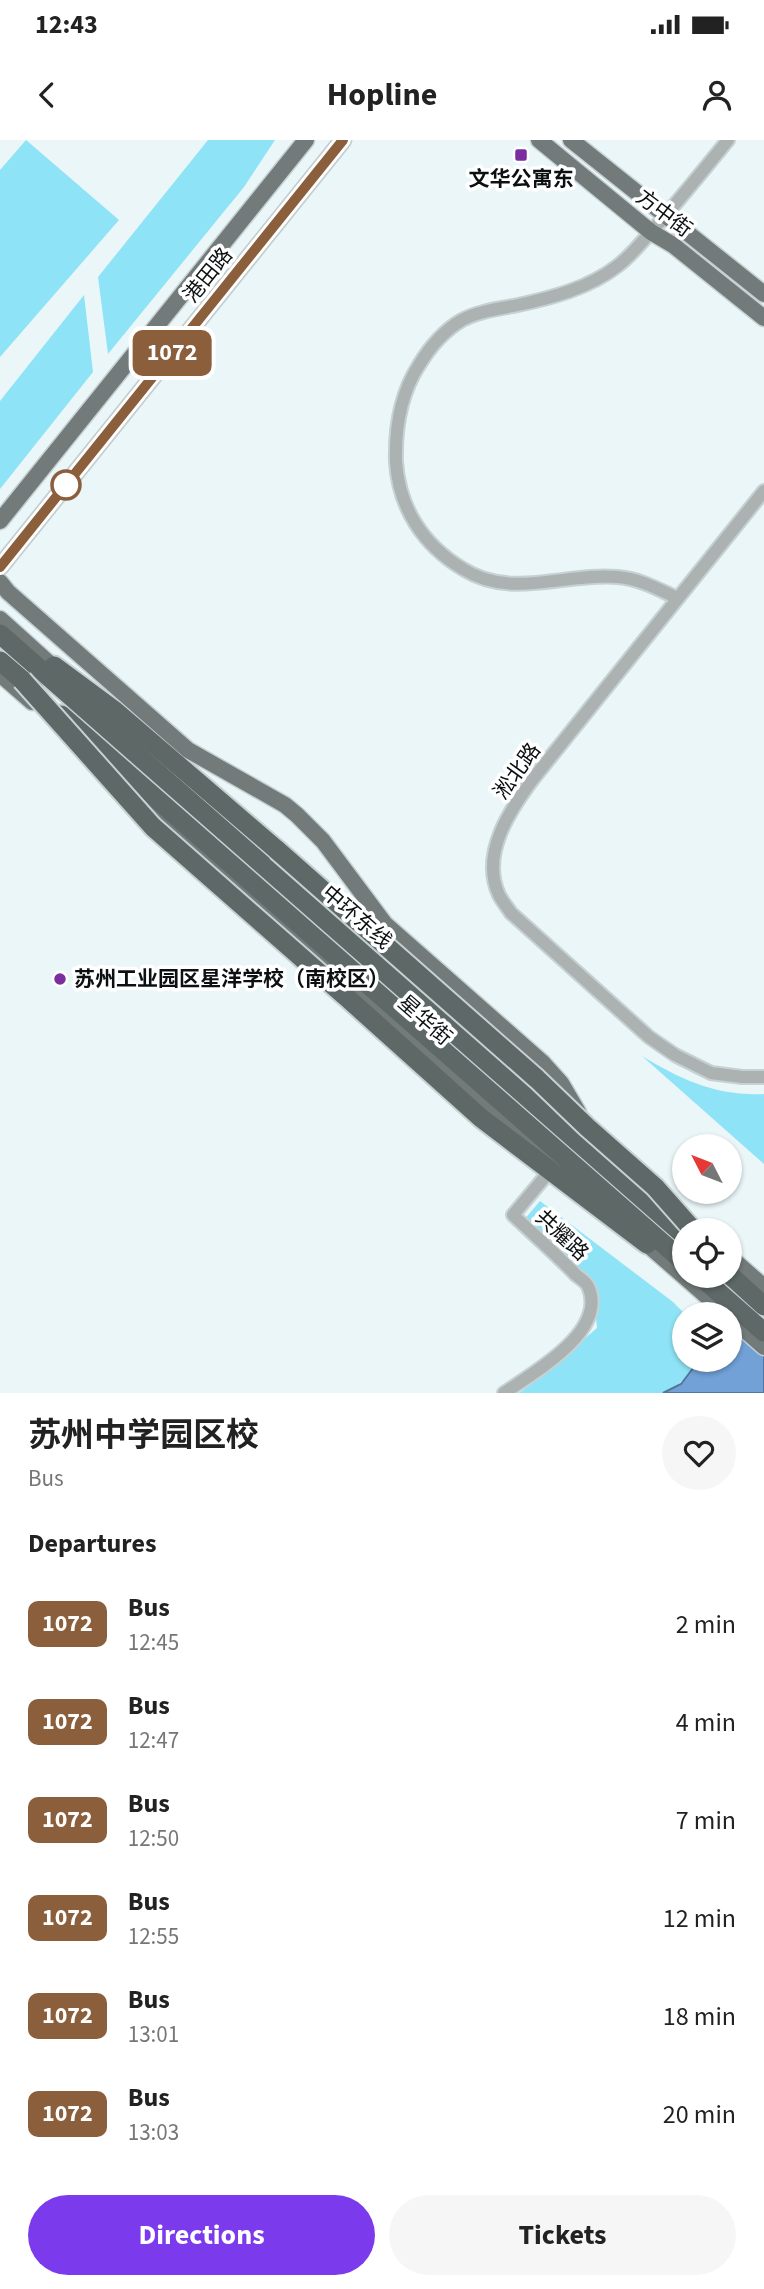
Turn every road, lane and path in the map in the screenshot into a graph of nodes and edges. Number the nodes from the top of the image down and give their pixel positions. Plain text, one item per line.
1 (306, 140) edge
2 (343, 140) edge
3 (539, 140) edge
4 (570, 140) edge
5 (728, 140) edge
6 (665, 217) junction
7 (651, 232) junction
8 (764, 295) edge
9 (764, 318) edge
10 (764, 491) edge
11 (0, 521) edge
12 (0, 567) edge
13 (0, 582) edge
14 (677, 598) junction
15 (0, 619) edge
16 (0, 634) edge
17 (40, 655) junction
18 (0, 661) edge
19 (0, 674) edge
20 (22, 680) junction
21 (764, 1077) edge
22 (593, 1138) junction
23 (553, 1167) junction
24 (682, 1218) edge
25 (685, 1218) edge
26 (672, 1224) edge
27 (648, 1245) joint
28 (672, 1251) edge
29 (742, 1268) edge
30 (742, 1285) edge
31 (764, 1287) edge
32 (712, 1288) edge
33 (713, 1302) edge
34 (764, 1306) edge
35 (742, 1324) edge
36 (757, 1334) edge
37 (764, 1347) edge
38 (504, 1393) edge

1 - 11 main road, 港田路
2 - 12 main road, 港田路
3 - 7 main road, 方中街
4 - 6 main road, 方中街
5 - 6 street
6 - 7 street
6 - 8 main road, 方中街
7 - 9 main road, 方中街
7 - 14 street
10 - 14 street, 淞北路
13 - 22 main road
14 - 21 street, 淞北路
15 - 17 main road, 星华街
16 - 26 highway, 中环东线
17 - 22 main road, 星华街
17 - 24 highway, bridge
18 - 20 highway, 中环东线
19 - 23 main road, 星华街
20 - 23 highway, bridge
20 - 28 highway, 中环东线, bridge
22 - 25 main road, 星华街
23 - 27 highway
23 - 38 street, 共耀路
27 - 33 main road
29 - 31 main road
30 - 34 highway
32 - 36 highway
35 - 36 main road
36 - 37 main road

